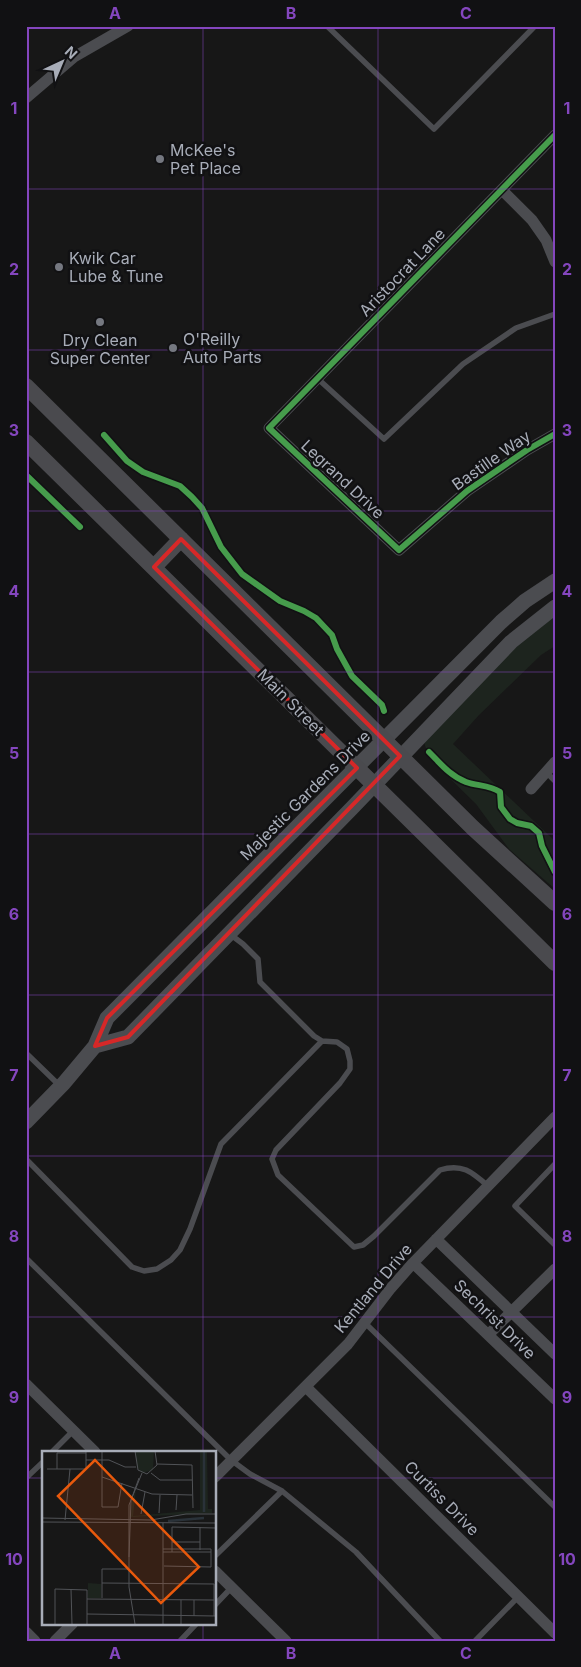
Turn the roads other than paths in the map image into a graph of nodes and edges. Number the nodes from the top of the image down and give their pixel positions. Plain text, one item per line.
1 (128, 26) edge
2 (327, 26) edge
3 (535, 26) edge
4 (26, 98) edge
5 (555, 135) edge
6 (502, 190) junction
7 (555, 262) edge
8 (555, 314) edge
9 (317, 378) junction
10 (26, 386) edge
11 (269, 428) joint
12 (555, 434) edge
13 (26, 442) edge
14 (181, 539) junction
15 (399, 550) joint
16 (154, 567) junction
17 (555, 581) edge
18 (555, 607) edge
19 (384, 740) junction
20 (400, 756) junction
21 (555, 762) edge
22 (357, 768) junction
23 (546, 772) junction
24 (555, 781) edge
25 (374, 784) junction
26 (531, 789) dead end
27 (555, 903) edge
28 (210, 915) junction
29 (229, 934) junction
30 (555, 963) edge
31 (322, 1041) junction
32 (95, 1046) junction
33 (26, 1053) edge
34 (61, 1087) junction
35 (555, 1117) edge
36 (26, 1122) edge
37 (26, 1160) edge
38 (555, 1164) edge
39 (488, 1186) junction
40 (436, 1239) junction
41 (555, 1245) edge
42 (26, 1258) edge
43 (413, 1263) junction
44 (555, 1269) edge
45 (512, 1312) junction
46 (365, 1323) junction
47 (489, 1334) junction
48 (555, 1354) edge
49 (26, 1384) edge
50 (306, 1387) junction
51 (555, 1399) edge
52 (73, 1431) junction
53 (53, 1451) edge
54 (94, 1451) edge
55 (231, 1460) junction
56 (42, 1463) edge
57 (216, 1476) edge
58 (26, 1478) edge
59 (282, 1491) junction
60 (555, 1507) edge
61 (216, 1555) edge
62 (216, 1571) edge
63 (232, 1588) junction
64 (518, 1597) junction
65 (216, 1604) edge
66 (72, 1624) edge
67 (196, 1624) edge
68 (26, 1632) edge
69 (555, 1633) edge
70 (35, 1641) edge
71 (55, 1641) edge
72 (180, 1641) edge
73 (286, 1641) edge
74 (440, 1641) edge
75 (475, 1641) edge

1 - 4 street
2 - 3 lane
5 - 6 street, Aristocrat Lane
6 - 7 street
6 - 9 street, Aristocrat Lane
8 - 9 lane
9 - 11 street, Aristocrat Lane
10 - 14 main road
11 - 15 street, Legrand Drive
12 - 15 street, Bastille Way
13 - 16 main road, Main Street
14 - 16 main road
14 - 19 main road
16 - 22 main road, Main Street
17 - 19 street, Majestic Gardens Drive
18 - 20 street
19 - 20 main road
19 - 22 street, Majestic Gardens Drive
20 - 25 street
20 - 27 main road
21 - 23 street
22 - 25 main road, Main Street
22 - 28 street, Majestic Gardens Drive
23 - 24 lane
23 - 26 street
25 - 29 street
25 - 30 main road, Main Street
28 - 29 street
28 - 32 street, Majestic Gardens Drive
29 - 31 lane
29 - 32 street
31 - 37 lane
31 - 39 lane
32 - 34 street, Majestic Gardens Drive
33 - 34 lane
34 - 36 street, Majestic Gardens Drive
35 - 39 street, Kentland Drive
38 - 41 lane
39 - 40 street, Kentland Drive
40 - 43 street, Kentland Drive
40 - 45 street, Sechrist Drive
42 - 55 lane
43 - 46 street, Kentland Drive
43 - 47 street, Sechrist Drive
44 - 45 street
45 - 47 street
45 - 48 street, Sechrist Drive
46 - 50 street, Kentland Drive
46 - 60 lane
47 - 51 street, Sechrist Drive
49 - 52 street
50 - 55 street, Kentland Drive
50 - 64 street, Curtiss Drive
52 - 53 lane
52 - 54 street
55 - 57 street, Kentland Drive
55 - 59 lane
56 - 58 lane
59 - 61 lane
59 - 74 lane
62 - 63 street
63 - 65 lane
63 - 73 street
64 - 69 street, Curtiss Drive
64 - 75 lane
66 - 71 street
67 - 72 lane
68 - 70 street

